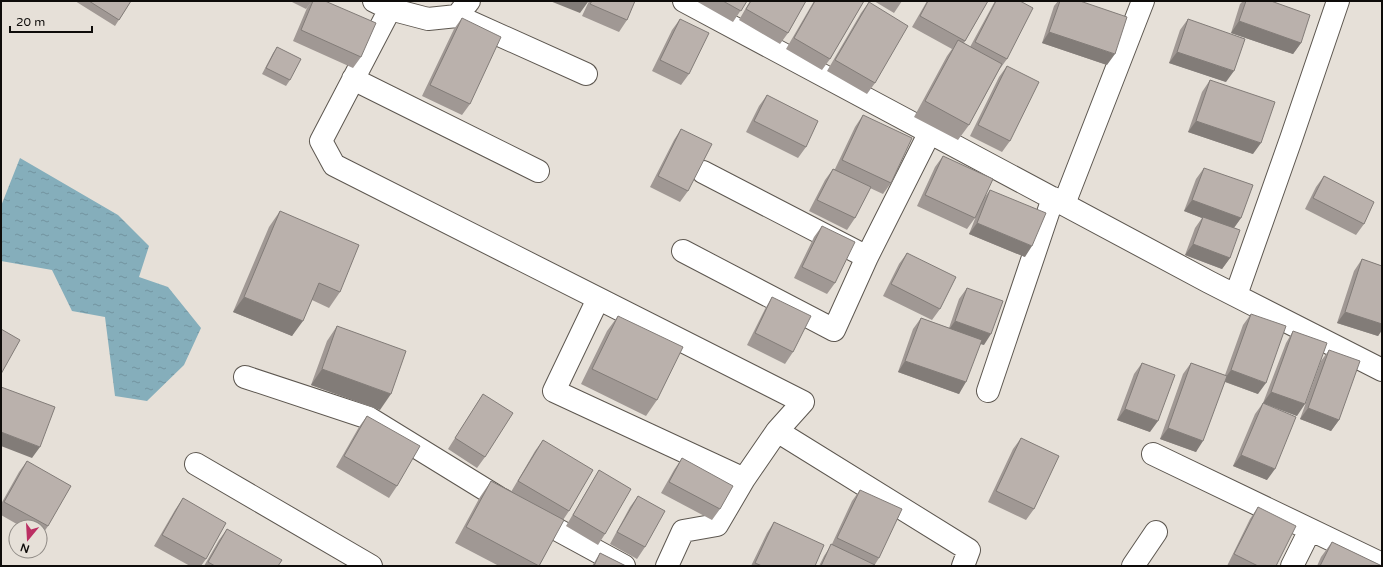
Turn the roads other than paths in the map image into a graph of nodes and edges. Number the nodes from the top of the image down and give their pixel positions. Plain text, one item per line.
1 (684, 1) edge
2 (1143, 1) edge
3 (1338, 1) edge
4 (382, 5) edge
5 (463, 9) edge
6 (586, 74) dead end
7 (353, 79) junction
8 (930, 132) junction
9 (538, 171) dead end
10 (703, 172) edge
11 (1058, 201) junction
12 (683, 251) dead end
13 (867, 257) junction
14 (1236, 295) junction
15 (598, 299) junction
16 (1382, 370) edge
17 (245, 377) dead end
18 (988, 391) dead end
19 (777, 431) junction
20 (1154, 454) dead end
21 (196, 464) dead end
22 (744, 479) junction
23 (1310, 530) junction
24 (1156, 532) dead end
25 (1382, 564) edge
26 (371, 566) edge
27 (624, 566) edge
28 (667, 566) edge
29 (963, 566) edge
30 (1133, 566) edge
31 (1292, 566) edge

1 - 8 street
2 - 11 street
3 - 14 street
4 - 5 street
4 - 7 street
5 - 6 street
7 - 9 street
7 - 15 street
8 - 11 street
8 - 13 street
10 - 13 street
11 - 14 street
11 - 18 street
12 - 13 street
14 - 16 street
15 - 19 street
15 - 22 street
17 - 27 street
19 - 22 street
19 - 29 street
20 - 23 street
21 - 26 street
22 - 28 street
23 - 25 street
23 - 31 street
24 - 30 street

